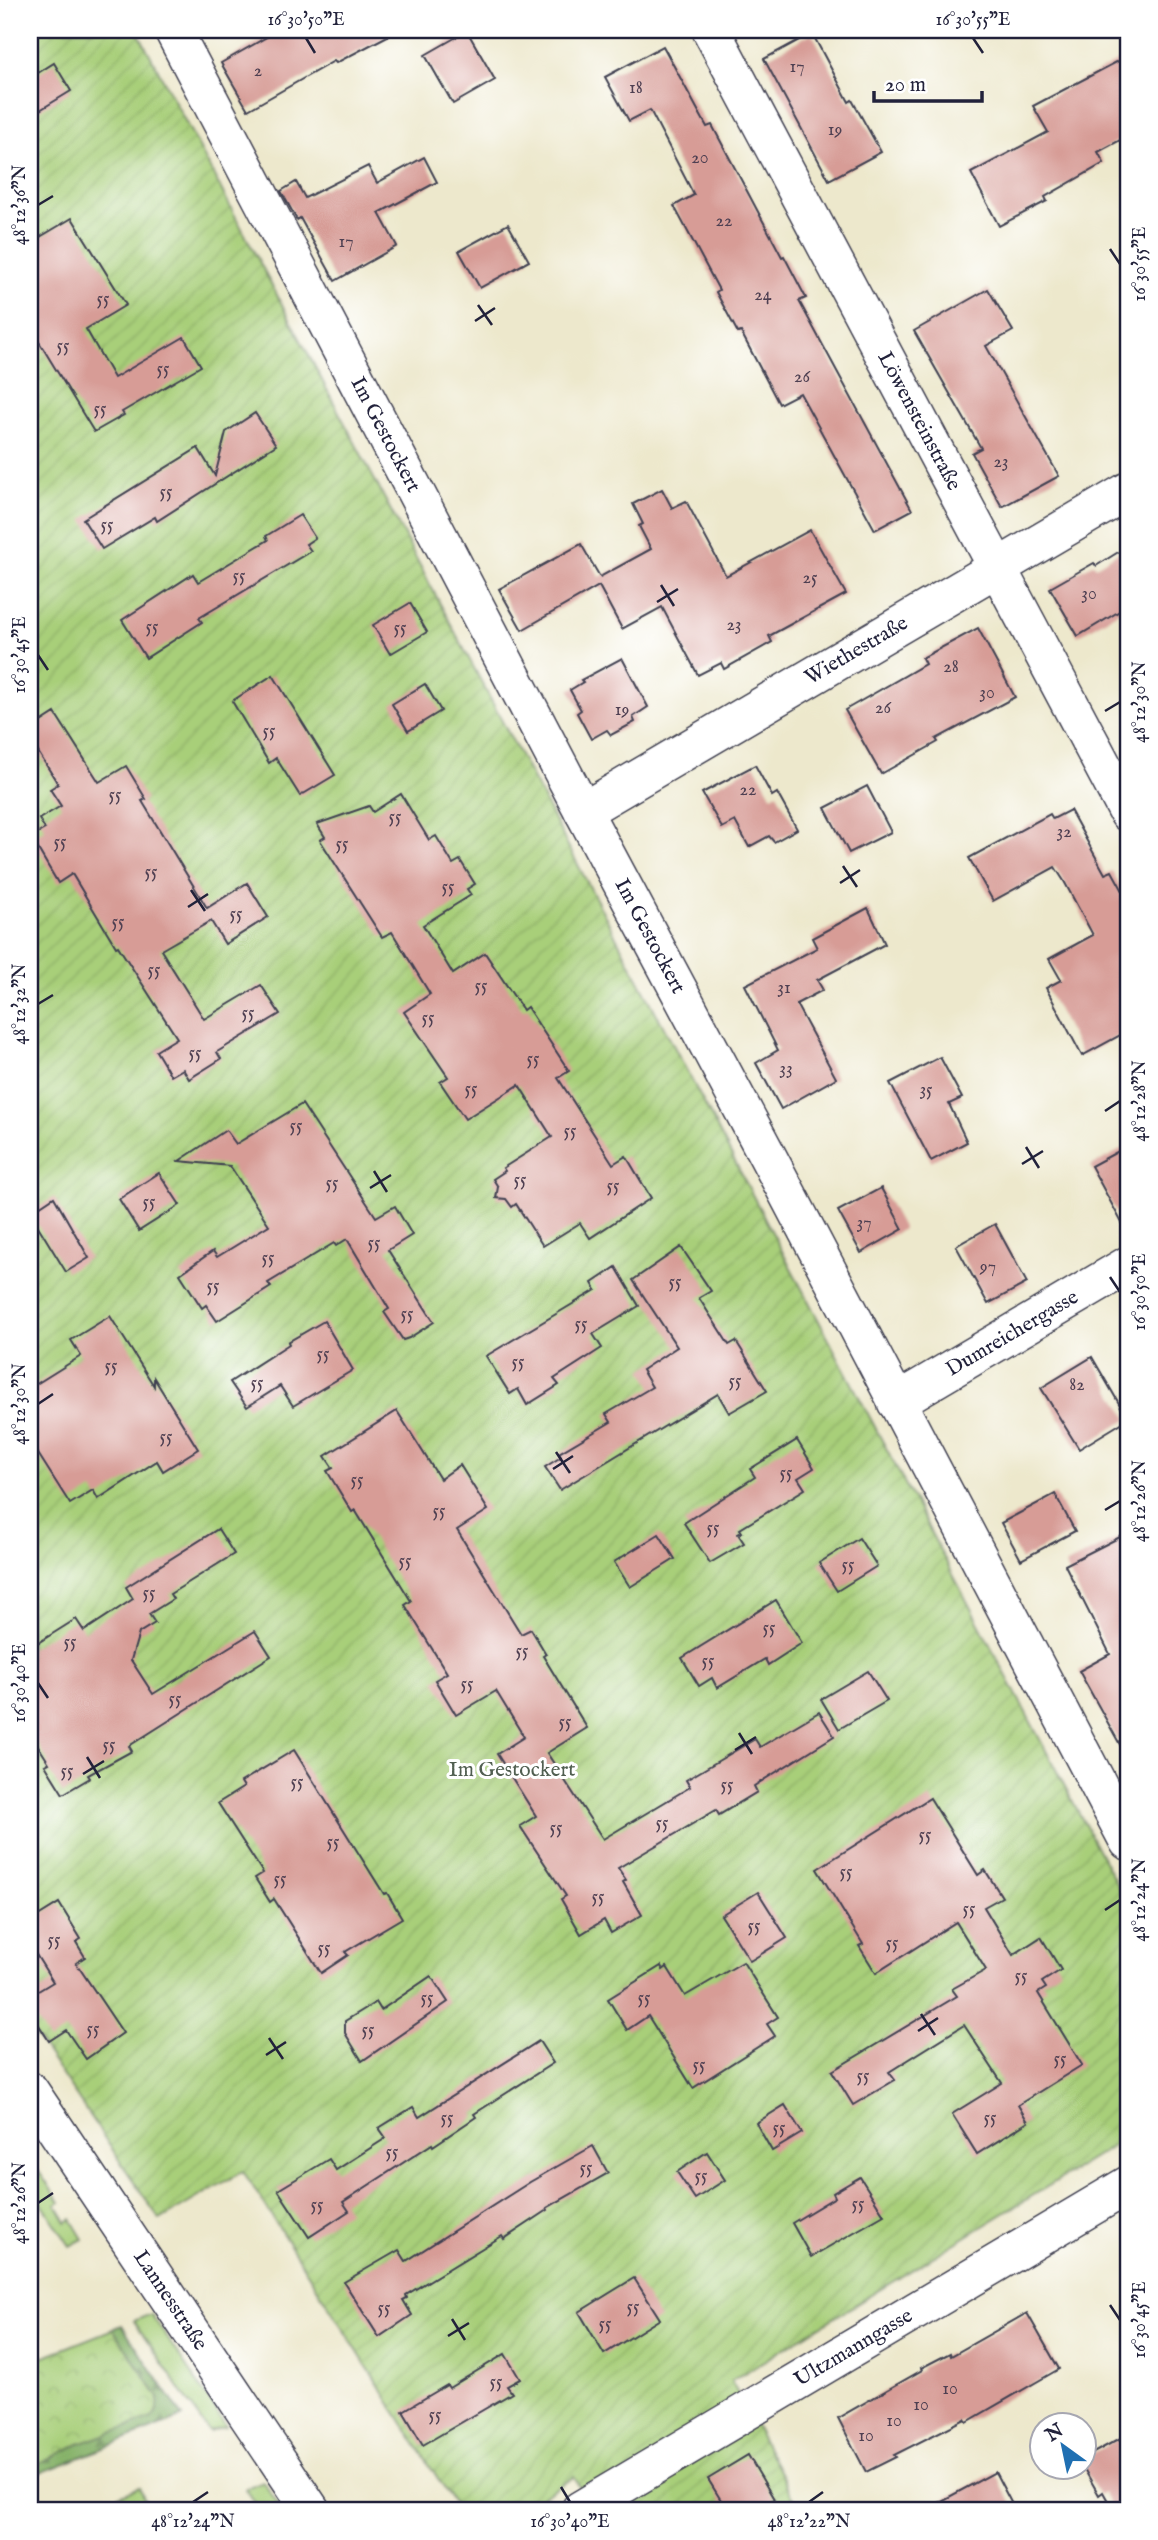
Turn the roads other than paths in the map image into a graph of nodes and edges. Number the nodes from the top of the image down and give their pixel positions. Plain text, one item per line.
1 (173, 30) edge
2 (711, 30) edge
3 (1128, 491) edge
4 (998, 569) junction
5 (583, 811) junction
6 (1128, 813) edge
7 (1128, 1265) edge
8 (896, 1402) junction
9 (1128, 1841) edge
10 (30, 2091) edge
11 (1128, 2185) edge
12 (311, 2510) edge
13 (580, 2510) edge

1 - 5 street, Im Gestockert
2 - 4 street, Löwensteinstraße
3 - 4 street, Wiethestraße
4 - 5 street, Wiethestraße
4 - 6 street, Löwensteinstraße
5 - 8 street, Im Gestockert
7 - 8 street, Dumreichergasse
8 - 9 street, Im Gestockert
10 - 12 street, Lannesstraße
11 - 13 street, Ultzmanngasse

